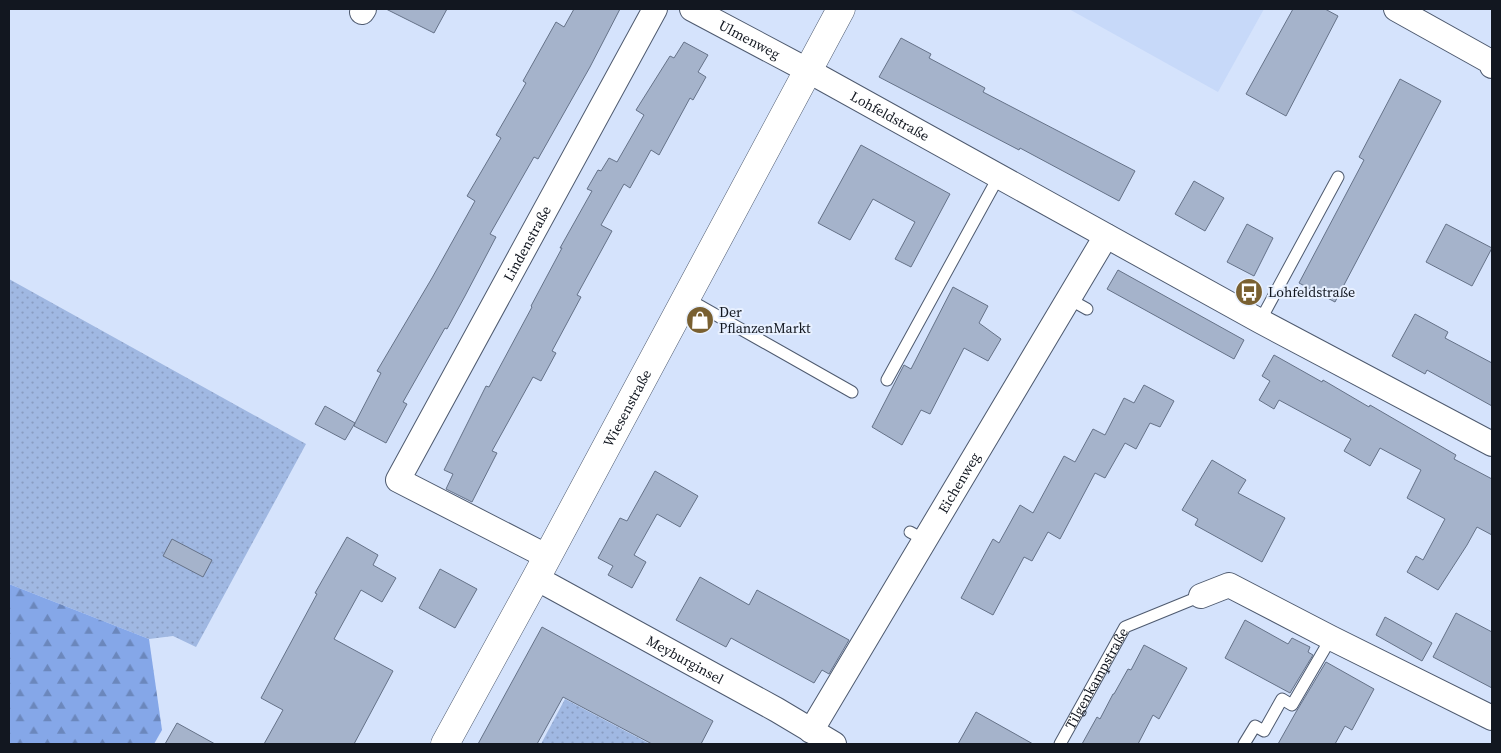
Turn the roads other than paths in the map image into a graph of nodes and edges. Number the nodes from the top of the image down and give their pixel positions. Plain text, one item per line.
1 (655, 9) edge
2 (692, 9) edge
3 (841, 9) edge
4 (1396, 9) edge
5 (1492, 66) edge
6 (807, 70) junction
7 (999, 176) junction
8 (1338, 177) dead end
9 (1106, 236) junction
10 (686, 298) junction
11 (1260, 321) junction
12 (887, 380) dead end
13 (852, 392) dead end
14 (1492, 444) edge
15 (398, 480) joint
16 (542, 567) junction
17 (1201, 596) joint
18 (1331, 638) junction
19 (1492, 718) edge
20 (820, 739) edge
21 (445, 744) edge
22 (1060, 744) edge
23 (1244, 744) edge

1 - 15 street, Lindenstraße
2 - 6 street, Ulmenweg
3 - 6 main road, Wiesenstraße
4 - 5 street
6 - 7 street, Lohfeldstraße
6 - 10 main road, Wiesenstraße
7 - 9 street, Lohfeldstraße
7 - 12 lane
8 - 11 lane
9 - 11 street, Lohfeldstraße
9 - 20 street, Eichenweg
10 - 13 lane
10 - 16 main road, Wiesenstraße
11 - 14 street, Lohfeldstraße
15 - 16 street, Meyburginsel
16 - 20 street, Meyburginsel
16 - 21 main road, Wiesenstraße
17 - 18 street, Tilgenkampstraße
17 - 22 lane, Tilgenkampstraße
18 - 19 street, Tilgenkampstraße
18 - 23 lane

